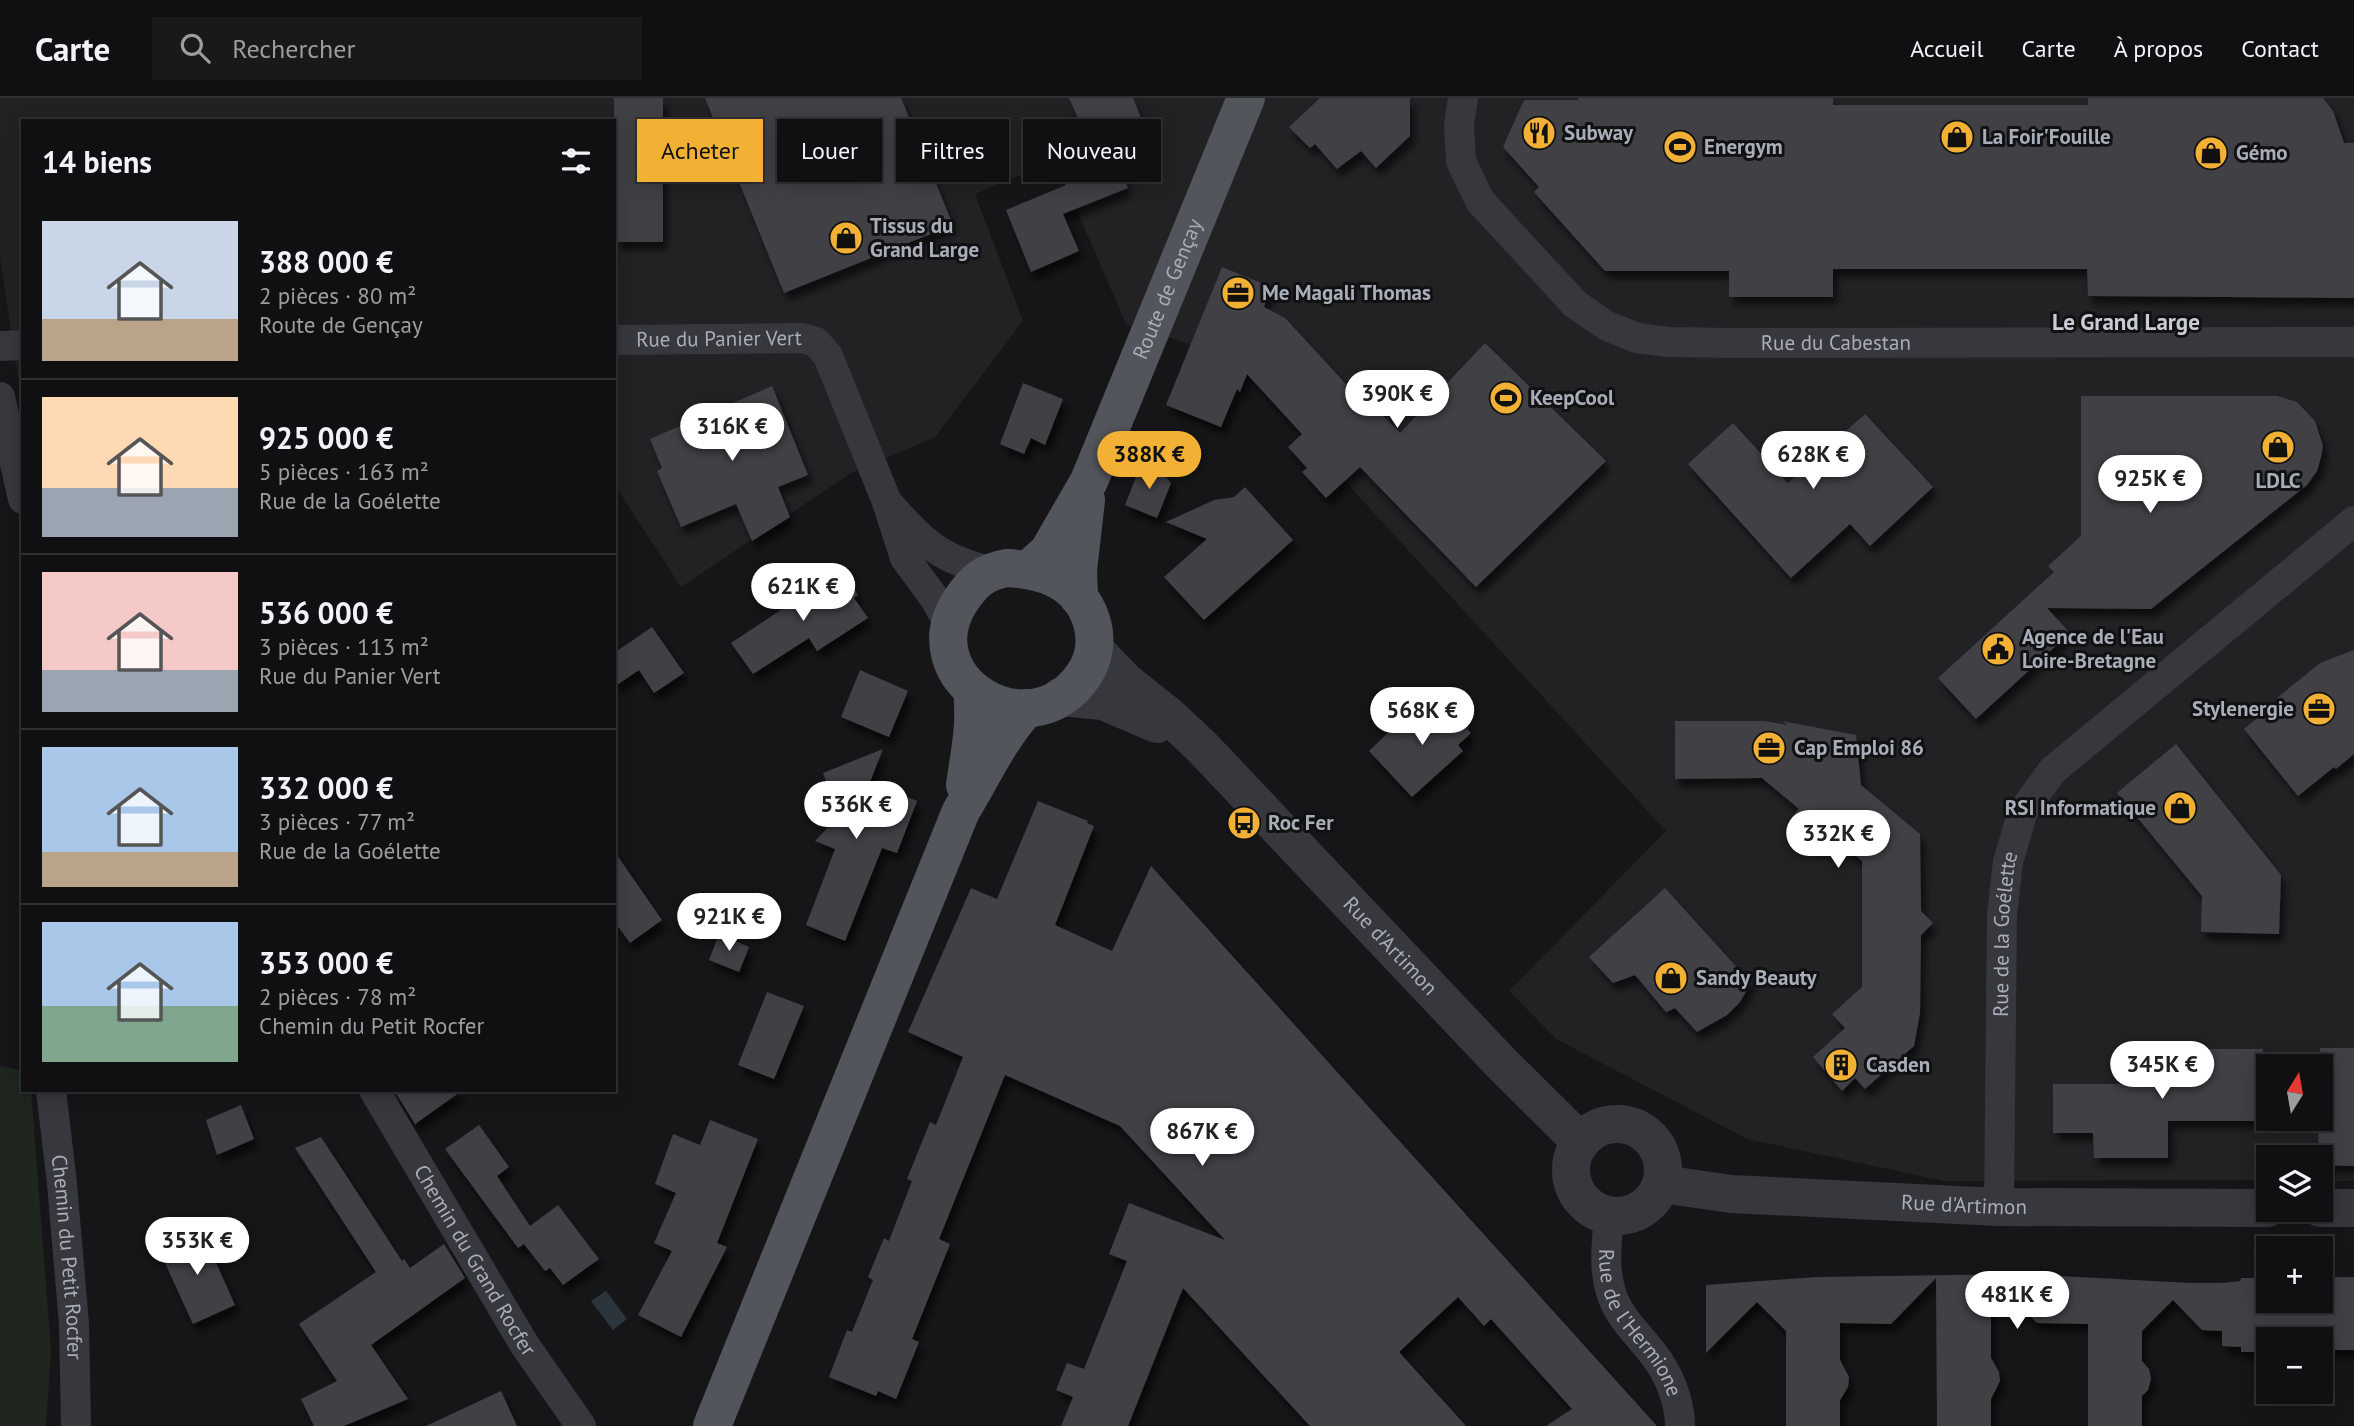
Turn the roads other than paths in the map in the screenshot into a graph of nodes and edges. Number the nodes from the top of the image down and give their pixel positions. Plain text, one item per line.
1 (1246, 98) edge
2 (1463, 98) edge
3 (616, 340) edge
4 (2354, 342) edge
5 (21, 345) edge
6 (0, 346) edge
7 (0, 397) edge
8 (1089, 481) junction
9 (21, 490) edge
10 (887, 502) junction
11 (2354, 521) edge
12 (1030, 569) junction
13 (990, 571) junction
14 (1079, 598) junction
15 (949, 624) junction
16 (1094, 649) junction
17 (972, 690) junction
18 (1043, 703) junction
19 (1202, 747) junction
20 (961, 811) junction
21 (51, 1092) edge
22 (375, 1092) edge
23 (1581, 1142) junction
24 (1662, 1184) junction
25 (1999, 1207) junction
26 (2256, 1208) edge
27 (2333, 1208) edge
28 (2354, 1209) edge
29 (1609, 1216) junction
30 (76, 1426) edge
31 (581, 1426) edge
32 (712, 1426) edge
33 (1680, 1426) edge

1 - 8 main road, Route de Gençay
2 - 4 street, Rue du Cabestan
3 - 10 street, Rue du Panier Vert
5 - 6 street
7 - 9 street
8 - 12 main road, Route de Gençay
8 - 14 main road, Route de Gençay
10 - 13 street, Rue du Panier Vert
10 - 15 street, Rue du Panier Vert
11 - 25 street, Rue de la Goélette
12 - 13 main road
12 - 14 main road
13 - 15 main road
14 - 16 main road
15 - 17 main road
16 - 18 main road
16 - 19 street, Rue d'Artimon
17 - 18 main road
17 - 20 main road
18 - 19 street, Rue d'Artimon
18 - 20 main road
19 - 23 street, Rue d'Artimon
20 - 32 main road
21 - 30 street, Chemin du Petit Rocfer
22 - 31 street, Chemin du Grand Rocfer
23 - 24 street
23 - 29 street
24 - 25 street, Rue d'Artimon
24 - 29 street
25 - 26 street, Rue d'Artimon
27 - 28 street
29 - 33 street, Rue de l'Hermione

